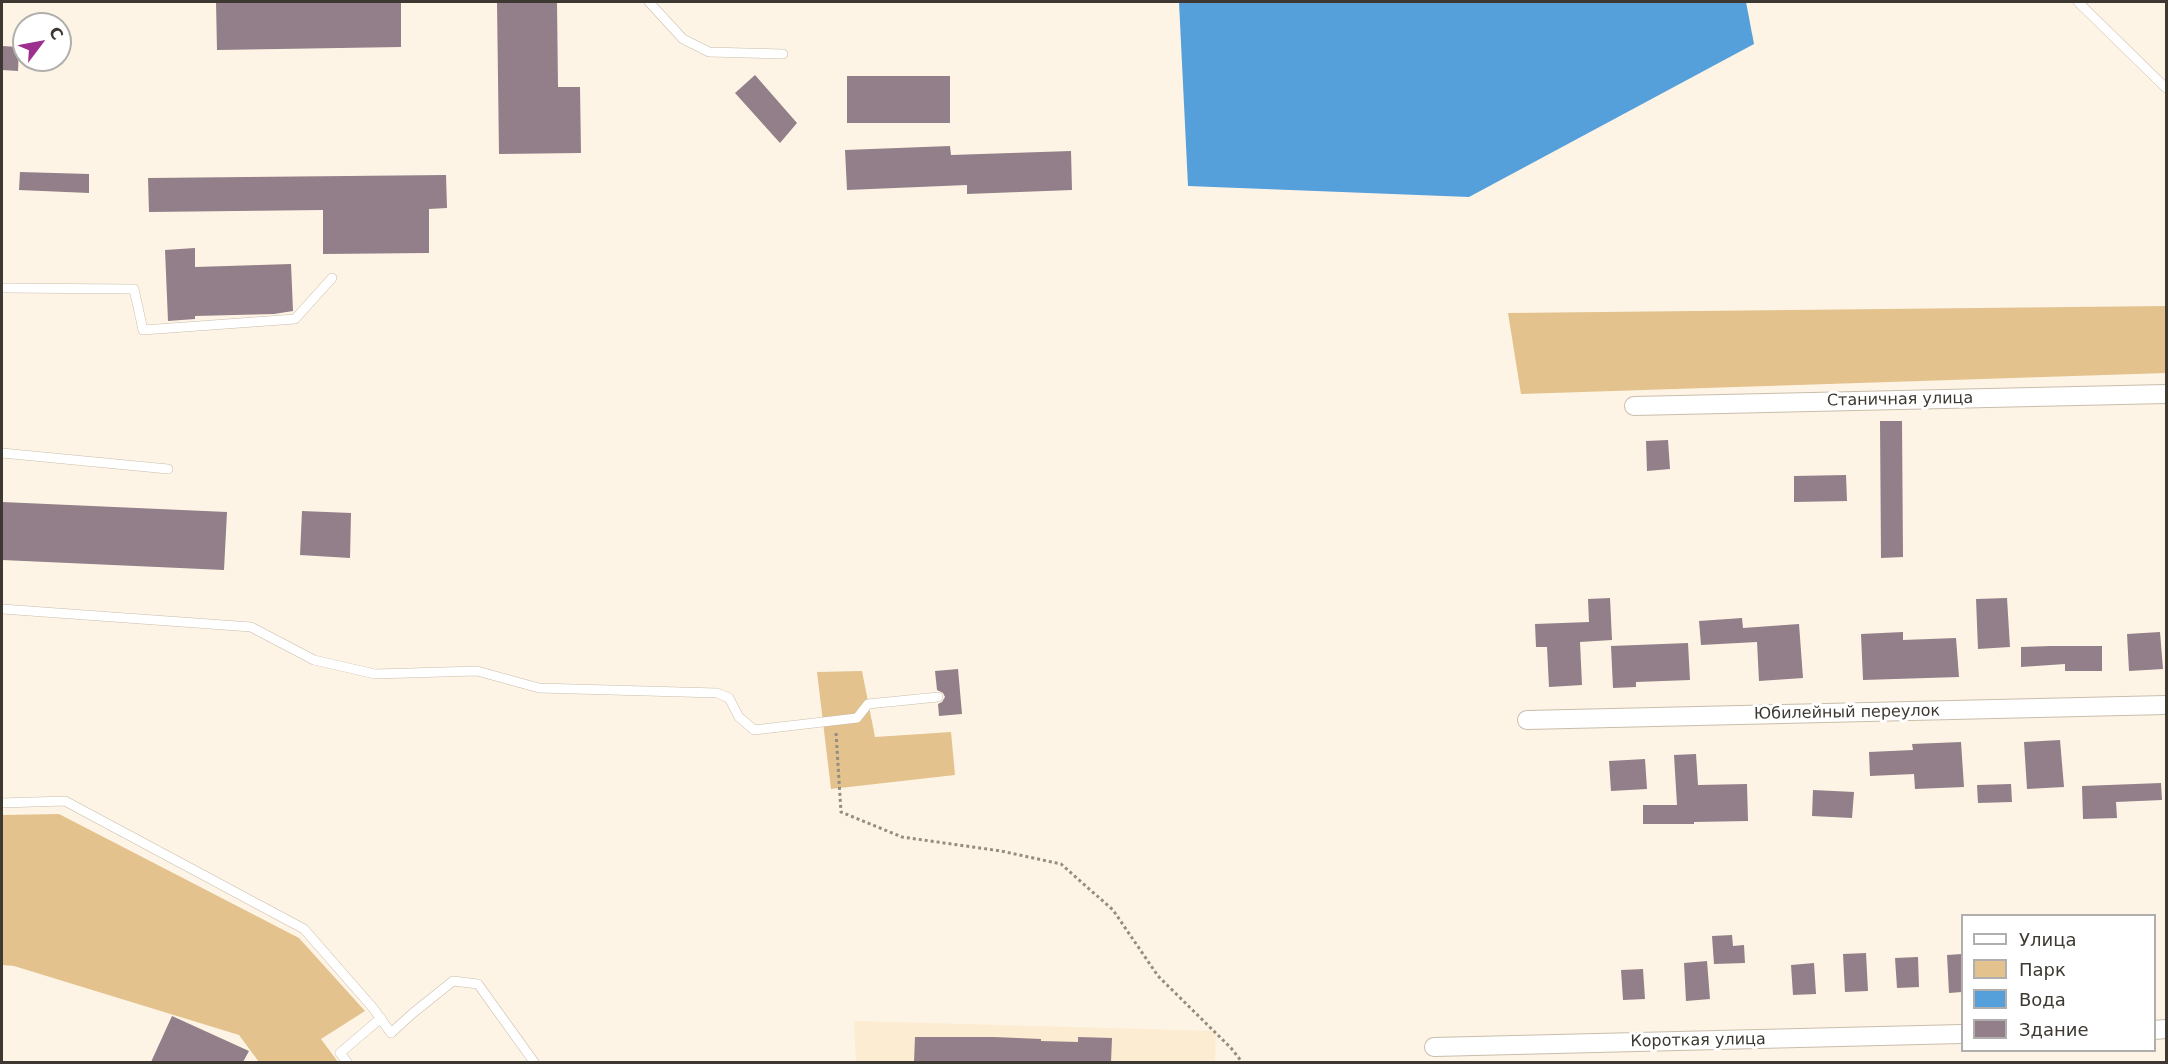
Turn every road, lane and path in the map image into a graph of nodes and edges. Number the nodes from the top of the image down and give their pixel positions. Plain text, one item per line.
1 (649, 2) edge
2 (2078, 2) edge
3 (783, 54) dead end
4 (2166, 88) edge
5 (332, 278) dead end
6 (2, 288) edge
7 (2166, 394) edge
8 (1634, 406) dead end
9 (2, 453) edge
10 (168, 469) dead end
11 (2, 609) edge
12 (938, 697) dead end
13 (2166, 705) edge
14 (1527, 720) dead end
15 (835, 721) junction
16 (2, 803) edge
17 (381, 1018) junction
18 (1961, 1034) edge
19 (1434, 1047) dead end
20 (347, 1062) edge
21 (534, 1062) edge
22 (1242, 1062) edge

1 - 3 lane
2 - 4 lane
5 - 6 lane
7 - 8 street, Станичная улица
9 - 10 lane
11 - 15 lane
12 - 15 lane
13 - 14 street, Юбилейный переулок
15 - 22 path
16 - 17 lane
17 - 20 lane
17 - 21 lane
18 - 19 street, Короткая улица

